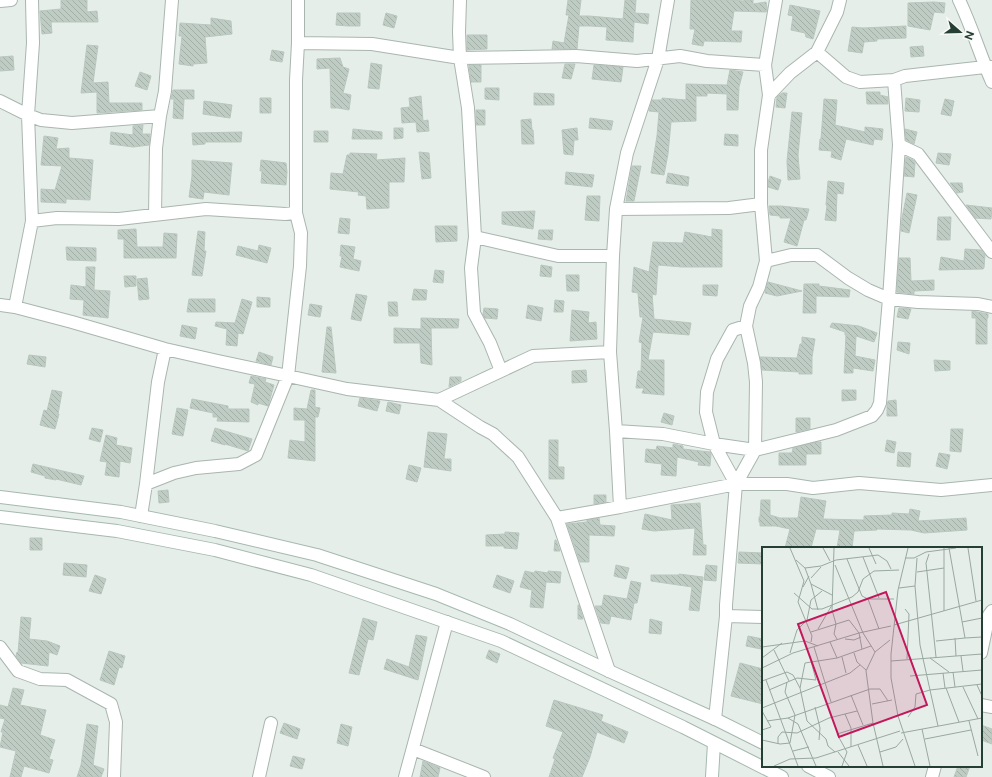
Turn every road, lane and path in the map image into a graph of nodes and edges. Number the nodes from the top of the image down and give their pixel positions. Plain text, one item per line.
1 (11, 0) edge
2 (32, 0) edge
3 (172, 0) edge
4 (298, 0) edge
5 (460, 0) edge
6 (668, 0) edge
7 (776, 0) edge
8 (840, 0) edge
9 (959, 0) edge
10 (0, 1) edge
11 (298, 43) junction
12 (817, 52) junction
13 (460, 58) junction
14 (658, 59) junction
15 (765, 65) junction
16 (989, 67) edge
17 (894, 80) junction
18 (992, 82) edge
19 (769, 95) junction
20 (0, 101) edge
21 (28, 115) junction
22 (160, 116) junction
23 (900, 145) junction
24 (761, 204) junction
25 (616, 210) junction
26 (296, 213) junction
27 (155, 216) junction
28 (32, 221) junction
29 (475, 237) junction
30 (992, 252) edge
31 (613, 256) junction
32 (766, 261) junction
33 (889, 299) junction
34 (0, 305) edge
35 (15, 307) junction
36 (992, 307) edge
37 (746, 326) junction
38 (165, 349) junction
39 (610, 352) junction
40 (501, 371) junction
41 (288, 376) junction
42 (439, 400) junction
43 (616, 431) junction
44 (714, 444) junction
45 (755, 450) junction
46 (146, 484) junction
47 (736, 484) junction
48 (992, 485) edge
49 (0, 497) edge
50 (620, 507) junction
51 (141, 516) junction
52 (0, 517) edge
53 (557, 518) junction
54 (987, 614) edge
55 (726, 616) junction
56 (762, 617) edge
57 (447, 622) junction
58 (0, 647) edge
59 (982, 647) edge
60 (609, 671) junction
61 (982, 705) edge
62 (992, 707) edge
63 (715, 719) junction
64 (272, 723) dead end
65 (762, 742) edge
66 (714, 743) junction
67 (413, 749) junction
68 (810, 767) edge
69 (935, 767) edge
70 (114, 777) edge
71 (259, 777) edge
72 (405, 777) edge
73 (484, 777) edge
74 (712, 777) edge
75 (782, 777) edge
76 (829, 777) edge
77 (932, 777) edge

1 - 10 street
2 - 21 street
3 - 22 street
4 - 11 street
5 - 13 street
6 - 14 street
7 - 15 street
8 - 12 street
9 - 16 street
11 - 13 street
11 - 26 street
12 - 17 street
12 - 19 street
13 - 14 street
13 - 29 street
14 - 15 street
14 - 25 street
15 - 19 street
16 - 17 street
16 - 18 street
17 - 23 street
19 - 24 street
20 - 21 street
21 - 22 street
21 - 28 street
22 - 27 street
23 - 30 street
23 - 33 street
24 - 25 street
24 - 32 street
25 - 31 street
26 - 27 street
26 - 41 street
27 - 28 street
28 - 35 street
29 - 31 street
29 - 40 street
31 - 39 street
32 - 33 street
32 - 37 street
33 - 36 street
33 - 45 street
34 - 35 street
35 - 38 street
37 - 44 street
37 - 45 street
38 - 41 street
38 - 46 street
39 - 40 street
39 - 43 street
40 - 42 street
41 - 42 street
41 - 46 street
42 - 53 street
43 - 44 street
43 - 50 street
44 - 45 street
44 - 47 street
45 - 47 street
46 - 51 street
47 - 48 street
47 - 50 street
47 - 55 street
49 - 51 street
50 - 53 street
51 - 60 street
52 - 57 street
53 - 60 street
54 - 59 street
55 - 56 street
55 - 63 street
57 - 66 street
57 - 67 street
58 - 70 street
60 - 63 street
61 - 62 street
63 - 65 street
64 - 71 street
66 - 74 street
66 - 75 street
67 - 72 street
67 - 73 street
68 - 76 street
69 - 77 street

